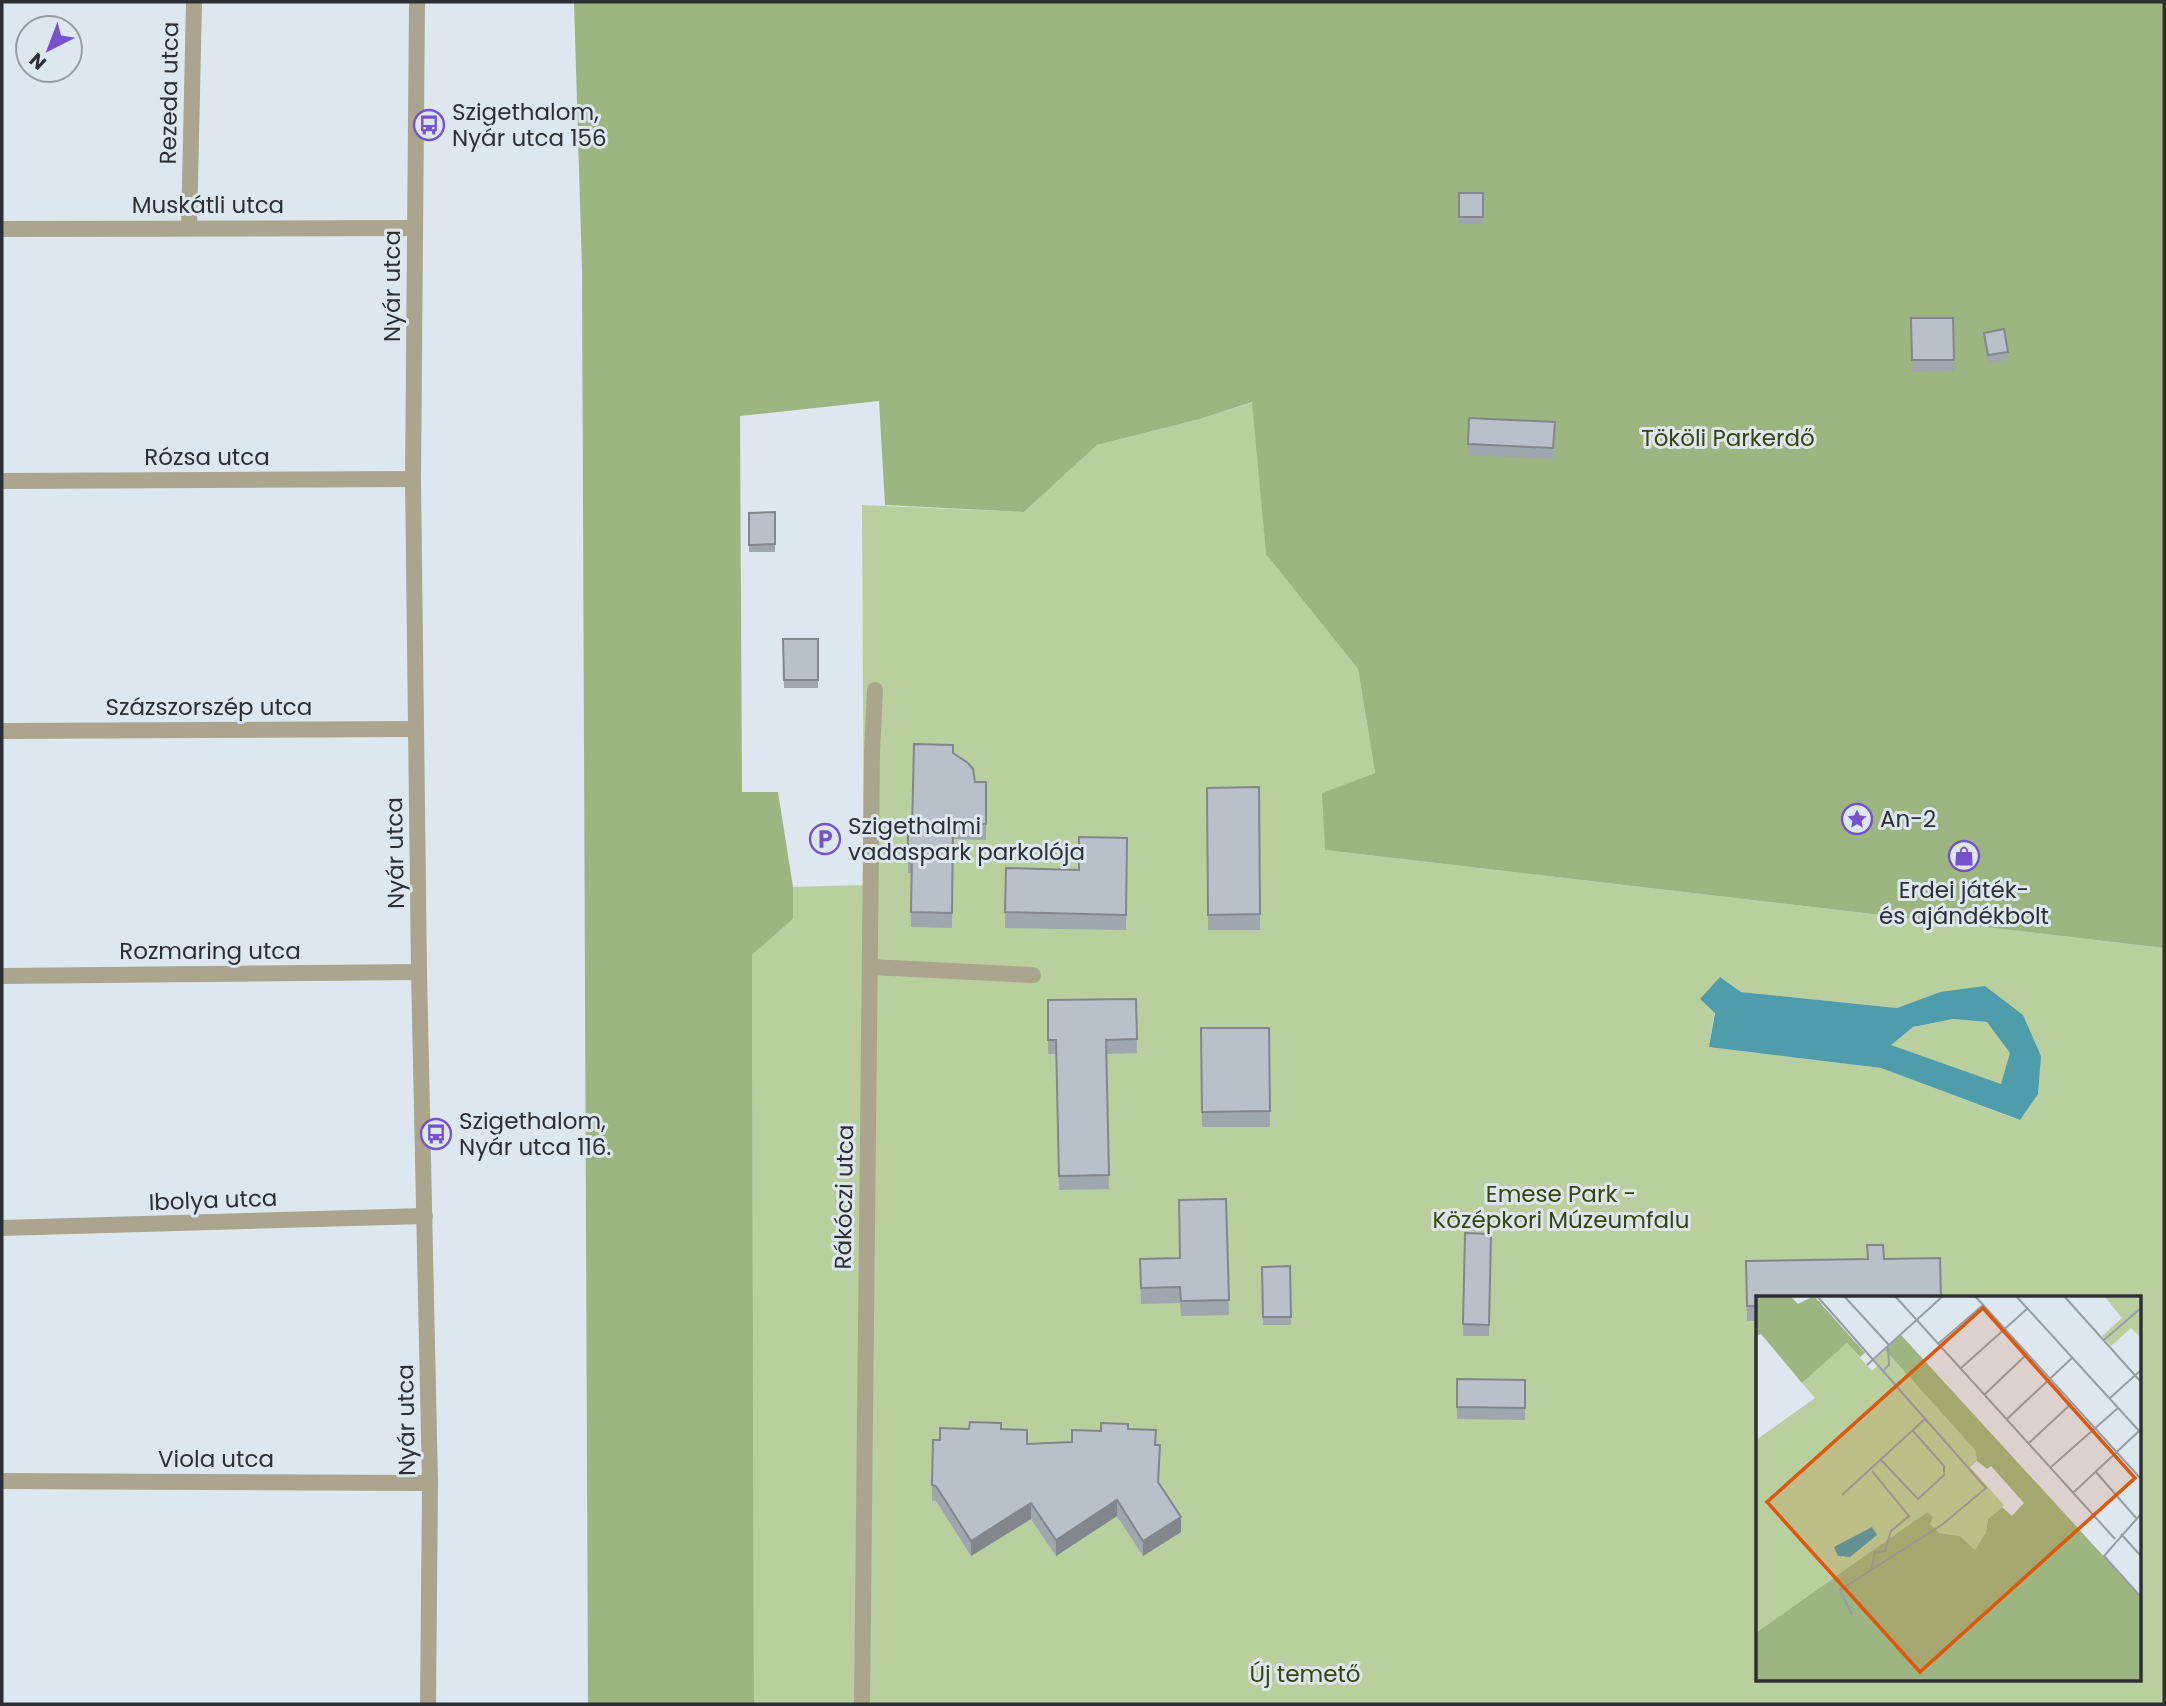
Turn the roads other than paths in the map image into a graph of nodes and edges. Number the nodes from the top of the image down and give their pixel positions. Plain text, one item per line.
1 (194, 2) edge
2 (417, 2) edge
3 (189, 228) junction
4 (415, 228) junction
5 (2, 229) edge
6 (413, 479) junction
7 (2, 481) edge
8 (876, 690) dead end
9 (416, 729) junction
10 (2, 731) edge
11 (871, 967) junction
12 (419, 972) junction
13 (1034, 975) dead end
14 (2, 976) edge
15 (425, 1216) junction
16 (2, 1228) edge
17 (2, 1481) edge
18 (430, 1483) junction
19 (428, 1704) edge
20 (862, 1704) edge

1 - 3 street, Rezeda utca
2 - 4 street, Nyár utca
3 - 4 street, Muskátli utca
3 - 5 street, Muskátli utca
4 - 6 street, Nyár utca
6 - 7 street, Rózsa utca
6 - 9 street, Nyár utca
8 - 11 street, Rákóczi utca
9 - 10 street, Százszorszép utca
9 - 12 street, Nyár utca
11 - 13 street
11 - 20 street, Rákóczi utca
12 - 14 street, Rozmaring utca
12 - 15 street, Nyár utca
15 - 16 street, Ibolya utca
15 - 18 street, Nyár utca
17 - 18 street, Viola utca
18 - 19 street, Nyár utca

